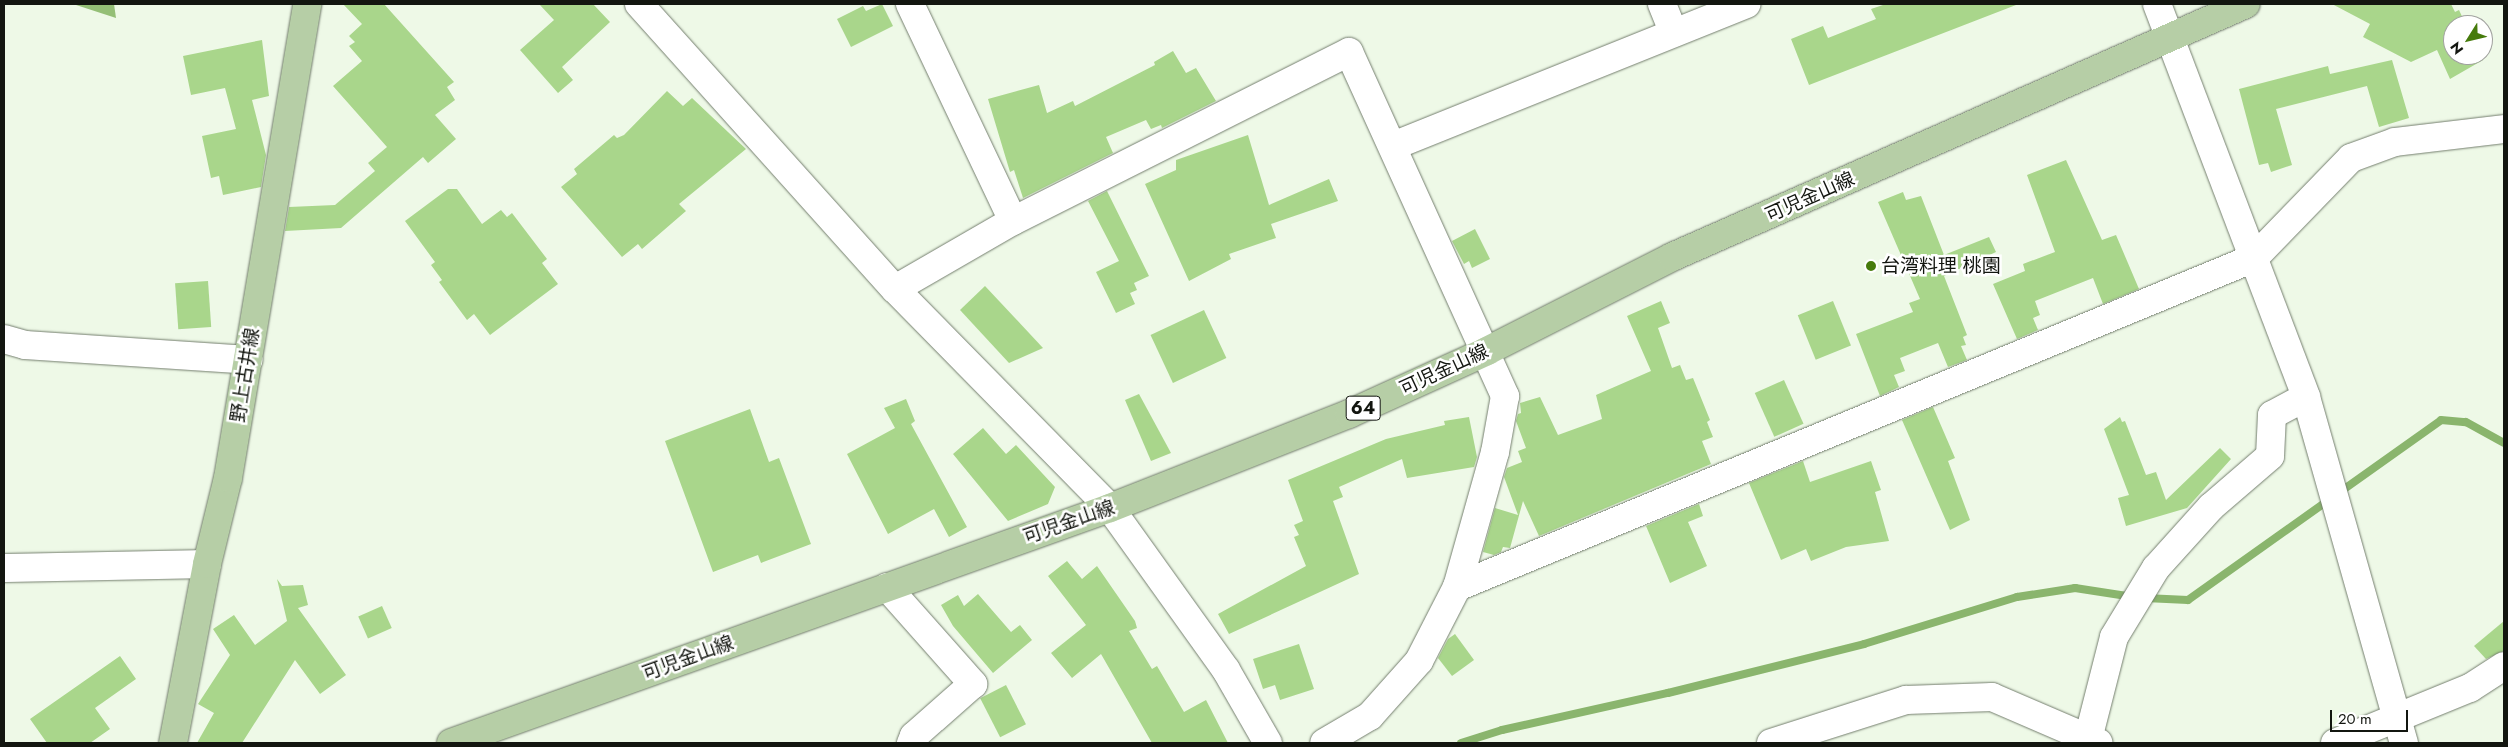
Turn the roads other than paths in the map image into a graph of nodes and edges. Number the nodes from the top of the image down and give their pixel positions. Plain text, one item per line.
1 (307, 4) edge
2 (639, 4) edge
3 (910, 4) edge
4 (1662, 4) edge
5 (1747, 4) edge
6 (2157, 4) edge
7 (2246, 4) edge
8 (1674, 33) junction
9 (2169, 38) junction
10 (2504, 129) edge
11 (1393, 146) junction
12 (1013, 221) junction
13 (2254, 258) junction
14 (895, 289) junction
15 (4, 339) edge
16 (1487, 351) junction
17 (248, 360) junction
18 (2306, 397) junction
19 (1110, 508) junction
20 (207, 564) junction
21 (4, 568) edge
22 (887, 587) junction
23 (1458, 588) junction
24 (2504, 666) edge
25 (2399, 731) edge
26 (2091, 742) edge
27 (173, 743) edge
28 (451, 743) edge
29 (911, 743) edge
30 (1268, 743) edge
31 (1324, 743) edge
32 (1771, 743) edge
33 (2335, 743) edge

1 - 17 main road, 野上古井線
2 - 14 street
3 - 12 street
4 - 8 street
5 - 8 street
6 - 9 street
7 - 9 main road, 可児金山線 / 64
8 - 11 street
9 - 13 street
9 - 16 main road, 可児金山線 / 64
10 - 13 street
11 - 12 street
11 - 16 street
12 - 14 street
13 - 18 street
13 - 23 street
14 - 19 street
15 - 17 street
16 - 19 main road, 可児金山線 / 64
16 - 23 street
17 - 20 main road, 野上古井線
18 - 25 street
18 - 26 street
19 - 22 main road, 可児金山線 / 64
19 - 30 street
20 - 21 street
20 - 27 main road, 野上古井線
22 - 28 main road, 可児金山線 / 64
22 - 29 street
23 - 31 street
24 - 25 street
25 - 33 street
26 - 32 street

